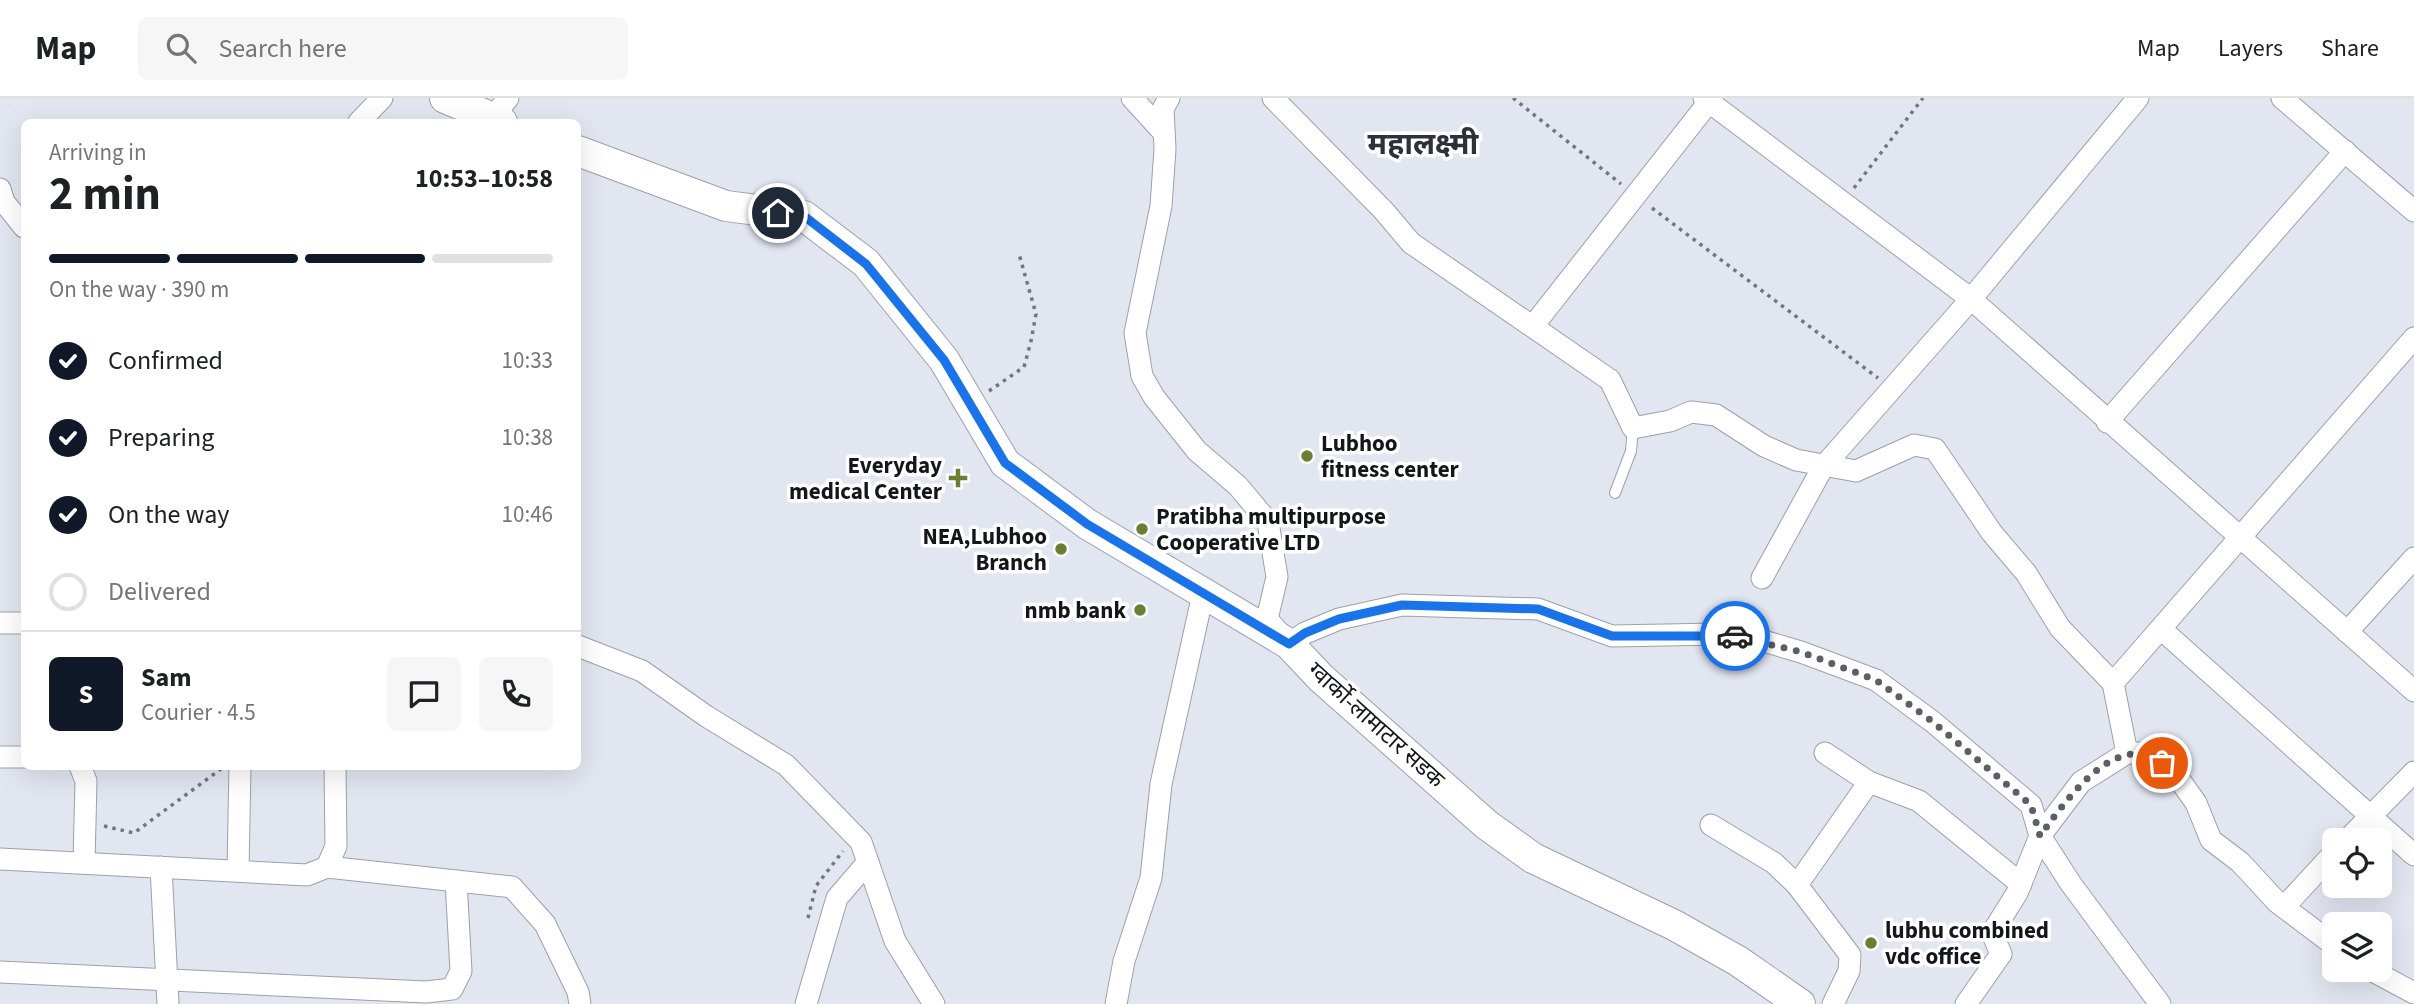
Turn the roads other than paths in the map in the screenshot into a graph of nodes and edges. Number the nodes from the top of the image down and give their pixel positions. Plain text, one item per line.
1 (382, 98) edge
2 (445, 98) edge
3 (1132, 98) edge
4 (1169, 98) edge
5 (1273, 98) edge
6 (2138, 98) edge
7 (2282, 98) edge
8 (1708, 99) edge
9 (501, 113) edge
10 (362, 119) edge
11 (1164, 133) junction
12 (2345, 151) junction
13 (581, 152) edge
14 (0, 189) edge
15 (2414, 211) edge
16 (21, 223) edge
17 (1971, 299) junction
18 (1534, 327) junction
19 (2414, 338) edge
20 (2107, 422) junction
21 (1633, 428) junction
22 (1823, 467) junction
23 (1615, 493) dead end
24 (2240, 540) junction
25 (2414, 558) edge
26 (1762, 579) dead end
27 (1203, 594) junction
28 (0, 623) edge
29 (21, 624) edge
30 (2161, 629) junction
31 (2347, 632) junction
32 (1289, 644) junction
33 (581, 647) edge
34 (2112, 683) junction
35 (2414, 691) edge
36 (1825, 753) dead end
37 (2127, 753) junction
38 (0, 757) edge
39 (21, 757) edge
40 (82, 770) edge
41 (240, 770) edge
42 (335, 770) edge
43 (2414, 772) edge
44 (1869, 782) junction
45 (2369, 817) junction
46 (1711, 825) dead end
47 (2358, 828) edge
48 (2040, 836) junction
49 (2414, 855) edge
50 (0, 859) edge
51 (868, 862) junction
52 (84, 863) junction
53 (2322, 866) edge
54 (161, 867) junction
55 (327, 867) junction
56 (237, 870) junction
57 (456, 881) junction
58 (2021, 884) junction
59 (1797, 885) junction
60 (2284, 907) junction
61 (2322, 936) edge
62 (0, 972) edge
63 (167, 980) junction
64 (2392, 981) edge
65 (2414, 993) edge
66 (168, 1004) edge
67 (580, 1004) edge
68 (806, 1004) edge
69 (934, 1004) edge
70 (1116, 1004) edge
71 (1800, 1004) edge
72 (1833, 1004) edge
73 (1966, 1004) edge
74 (2160, 1004) edge

1 - 10 street
2 - 9 main road
3 - 11 street
4 - 11 street
5 - 18 street
6 - 17 street
7 - 12 street
8 - 17 street
8 - 18 street
11 - 32 street
12 - 15 street
12 - 20 street
13 - 27 main road, ग्वार्को-लामाटार सडक
14 - 16 street
17 - 20 street
17 - 22 street
18 - 21 street
19 - 24 street
20 - 24 street
21 - 22 street
21 - 23 lane
22 - 26 street
22 - 34 street
24 - 30 street
24 - 31 street
25 - 31 street
27 - 32 main road, ग्वार्को-लामाटार सडक
27 - 70 street
28 - 29 street
30 - 34 street
30 - 45 street
31 - 35 street
32 - 48 street
32 - 71 main road, ग्वार्को-लामाटार सडक
33 - 51 street
34 - 37 street
36 - 44 street
37 - 48 street
37 - 60 street
38 - 39 street
40 - 52 street
41 - 56 street
42 - 55 street
43 - 45 street
44 - 58 street
44 - 59 street
45 - 47 street
45 - 49 street
46 - 59 street
48 - 58 street
48 - 74 street
50 - 52 street
51 - 68 street
51 - 69 street
52 - 54 street
53 - 60 street
54 - 56 street
54 - 63 street
55 - 56 street
55 - 57 street
57 - 63 street
57 - 67 street
58 - 73 street
59 - 72 street
60 - 61 street
62 - 63 street
63 - 66 street
64 - 65 street

